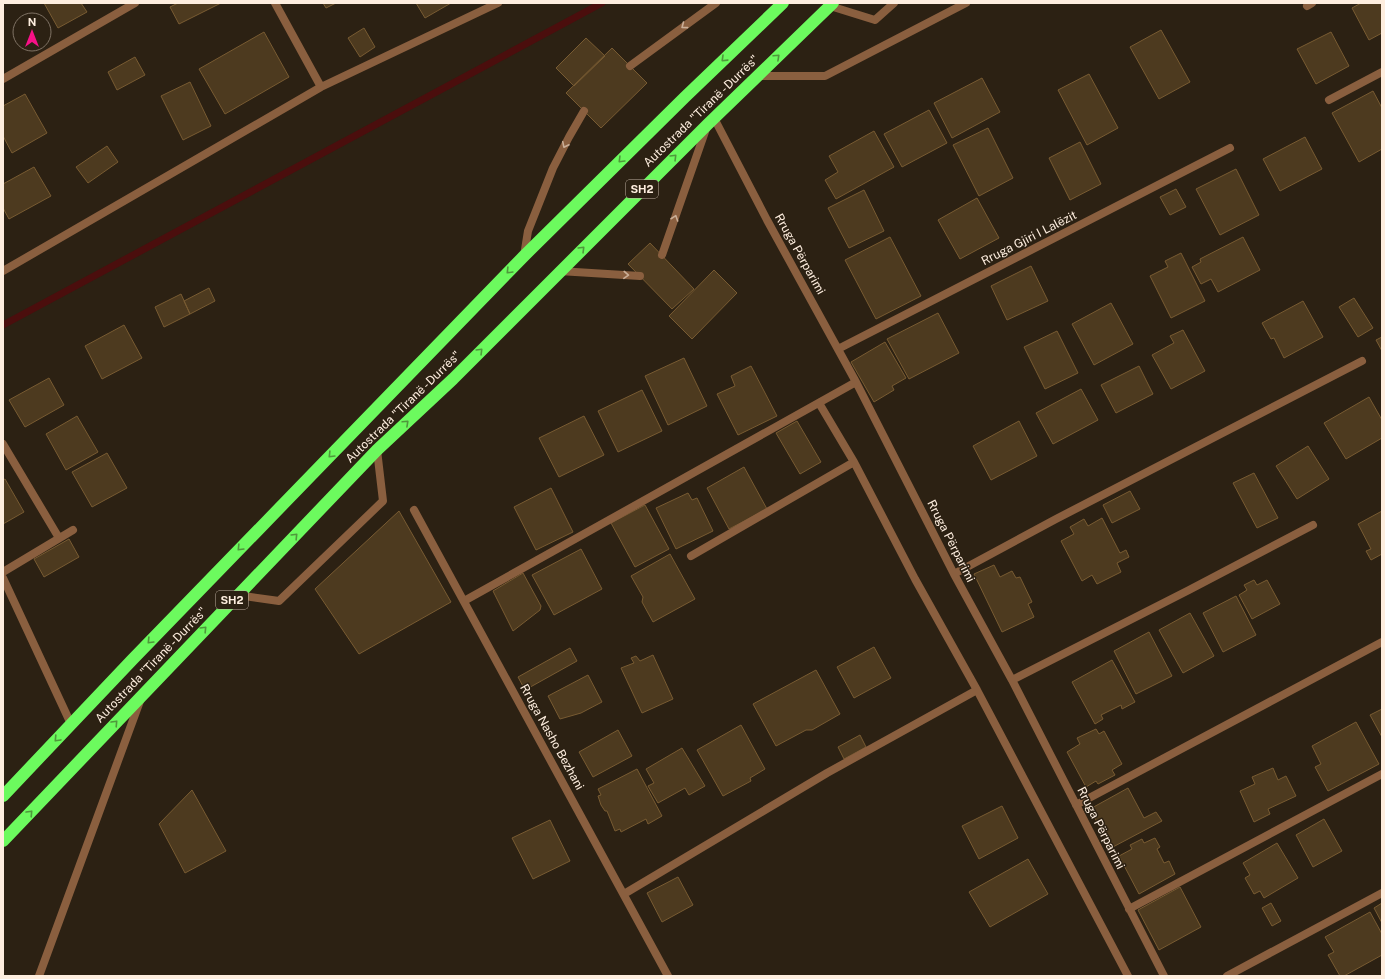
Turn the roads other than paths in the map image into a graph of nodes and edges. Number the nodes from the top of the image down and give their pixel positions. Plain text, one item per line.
1 (135, 3) edge
2 (275, 3) edge
3 (498, 3) edge
4 (716, 3) edge
5 (783, 3) edge
6 (894, 3) edge
7 (966, 3) edge
8 (832, 5) edge
9 (630, 66) dead end
10 (1382, 72) edge
11 (756, 76) junction
12 (3, 79) edge
13 (321, 87) junction
14 (1329, 100) dead end
15 (584, 111) dead end
16 (711, 121) junction
17 (1230, 148) dead end
18 (662, 255) dead end
19 (524, 256) junction
20 (3, 271) edge
21 (559, 271) junction
22 (640, 276) dead end
23 (838, 349) junction
24 (1362, 361) dead end
25 (856, 382) junction
26 (818, 403) junction
27 (3, 444) edge
28 (377, 450) junction
29 (854, 462) junction
30 (414, 510) dead end
31 (1313, 525) dead end
32 (74, 530) dead end
33 (59, 538) junction
34 (691, 556) dead end
35 (3, 572) edge
36 (954, 574) junction
37 (3, 578) edge
38 (237, 595) junction
39 (464, 601) junction
40 (1382, 642) edge
41 (1012, 680) junction
42 (977, 690) junction
43 (142, 695) junction
44 (71, 724) junction
45 (1382, 774) edge
46 (3, 796) edge
47 (1076, 805) junction
48 (3, 841) edge
49 (1382, 893) edge
50 (624, 894) junction
51 (1129, 910) junction
52 (39, 976) edge
53 (668, 976) edge
54 (1128, 976) edge
55 (1164, 976) edge
56 (1227, 976) edge

1 - 12 street
2 - 13 street
3 - 13 street
4 -> 9 street
5 -> 19 highway, Autostrada "Tiranë - Durrës" / SH2
6 - 8 street
7 - 11 street
11 -> 8 highway, Autostrada "Tiranë - Durrës" / SH2
10 - 14 street
11 - 16 highway, Autostrada "Tiranë - Durrës" / SH2
13 - 20 street
15 -> 19 street
18 -> 16 street
21 -> 16 highway, Autostrada "Tiranë - Durrës" / SH2
16 - 23 street, Rruga Përparimi
17 - 23 street, Rruga Gjiri I Lalëzit
19 -> 44 highway, Autostrada "Tiranë - Durrës" / SH2
21 -> 22 street
28 -> 21 highway, Autostrada "Tiranë - Durrës" / SH2
23 - 25 street, Rruga Përparimi
24 - 36 street
25 - 26 street
25 - 36 street, Rruga Përparimi
26 - 29 street
26 - 39 street
27 - 33 street
38 -> 28 highway, Autostrada "Tiranë - Durrës" / SH2
28 - 38 street
29 - 34 street
29 - 42 street
30 - 39 street, Rruga Nasho Bezhani
31 - 41 street
32 - 33 street
33 - 35 street
36 - 41 street, Rruga Përparimi
37 - 44 street
43 -> 38 highway, Autostrada "Tiranë - Durrës" / SH2
39 - 50 street, Rruga Nasho Bezhani
40 - 47 street
41 - 47 street, Rruga Përparimi
42 - 50 street
42 - 54 street
48 -> 43 highway, Autostrada "Tiranë - Durrës" / SH2
43 - 52 street
44 -> 46 highway, Autostrada "Tiranë - Durrës" / SH2
45 - 51 street
47 - 51 street, Rruga Përparimi
49 - 56 street
50 - 53 street, Rruga Nasho Bezhani
51 - 55 street, Rruga Përparimi

